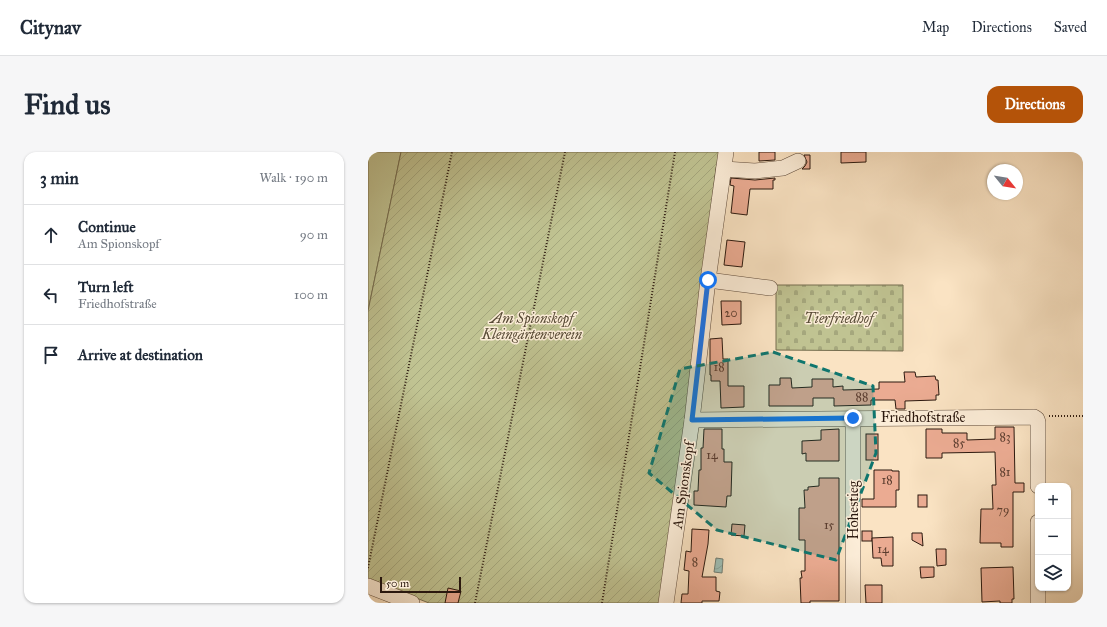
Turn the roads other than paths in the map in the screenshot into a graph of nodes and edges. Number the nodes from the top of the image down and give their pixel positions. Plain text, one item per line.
1 (725, 158) edge
2 (798, 161) dead end
3 (708, 280) junction
4 (770, 288) dead end
5 (853, 418) junction
6 (692, 420) junction
7 (1038, 483) edge
8 (1038, 555) edge
9 (368, 586) edge
10 (412, 603) edge
11 (666, 603) edge
12 (852, 603) edge
13 (1038, 603) edge

1 - 2 street
1 - 3 street, Am Spionskopf
3 - 4 street
3 - 6 street, Am Spionskopf
5 - 6 street, Friedhofstraße
5 - 7 street, Friedhofstraße
5 - 12 street, Hohestieg
6 - 11 street, Am Spionskopf
8 - 13 street
9 - 10 street

